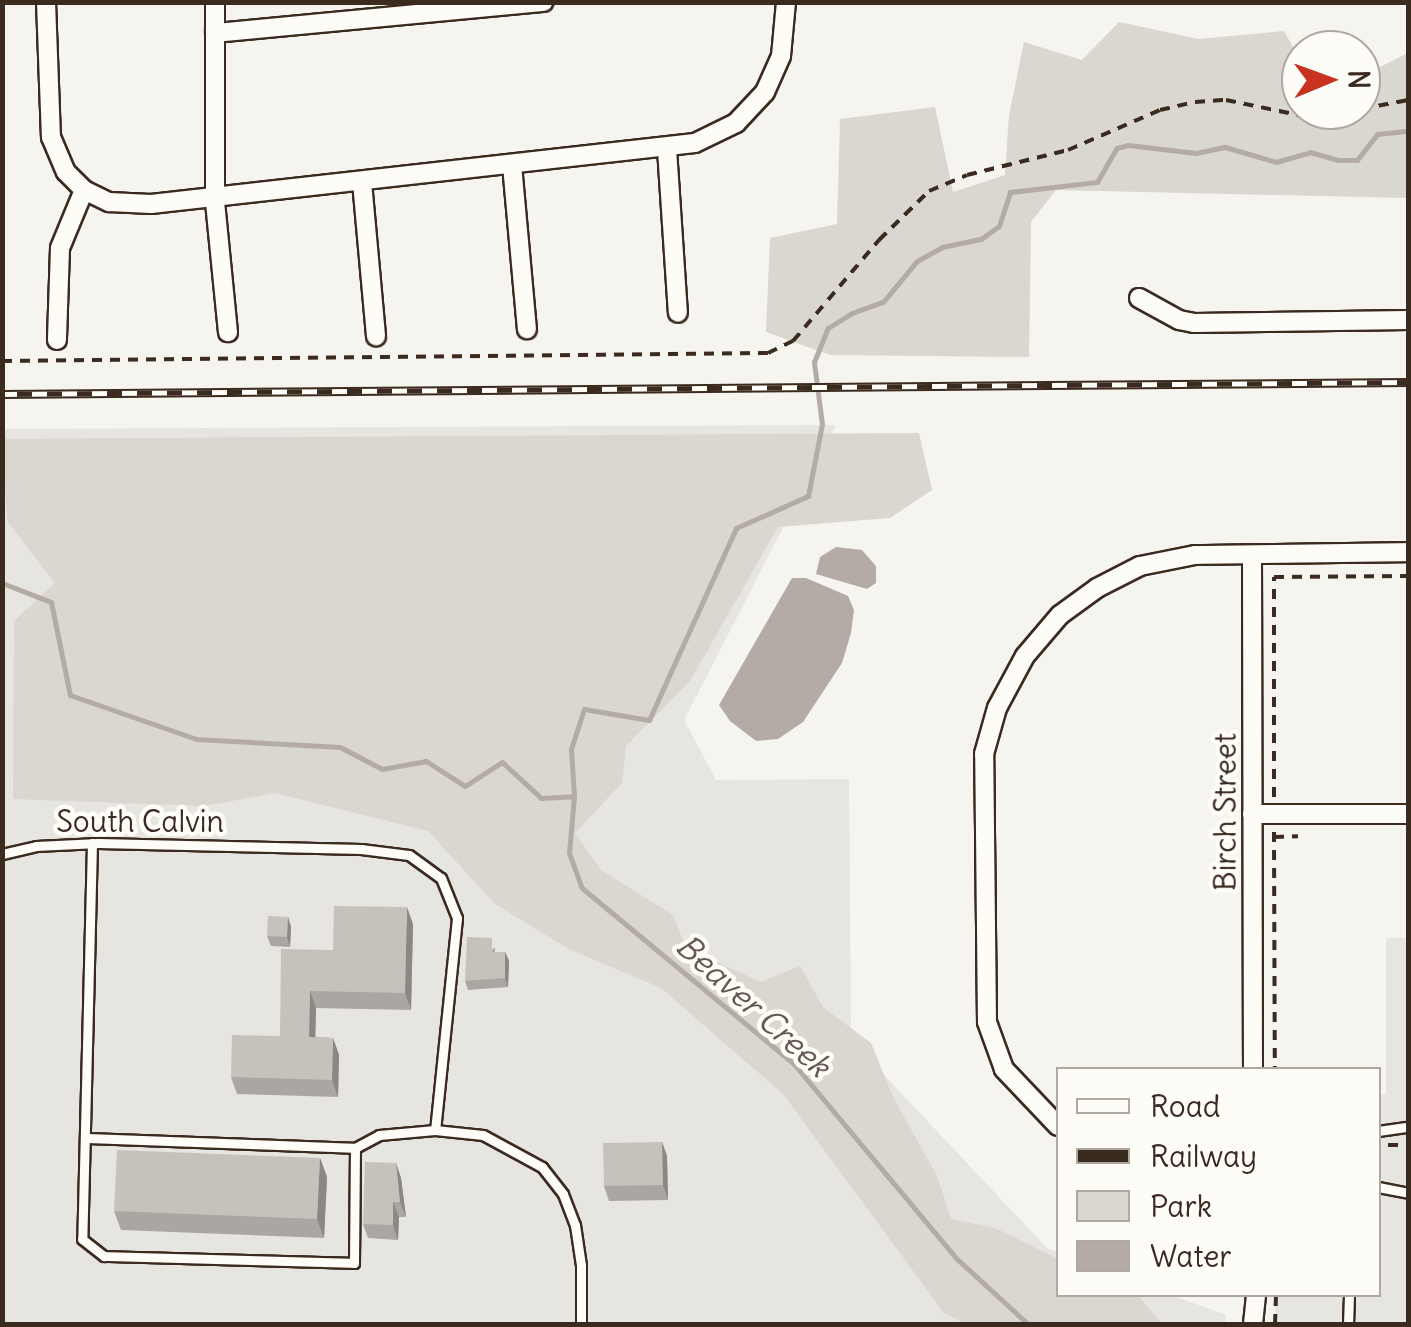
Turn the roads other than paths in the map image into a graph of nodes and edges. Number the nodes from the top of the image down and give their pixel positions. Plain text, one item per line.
1 (46, 2) edge
2 (215, 2) edge
3 (544, 2) edge
4 (786, 2) edge
5 (215, 33) junction
6 (667, 149) junction
7 (512, 165) junction
8 (362, 182) junction
9 (84, 190) junction
10 (216, 196) junction
11 (1140, 298) dead end
12 (678, 312) dead end
13 (1408, 320) edge
14 (527, 329) dead end
15 (228, 332) dead end
16 (376, 336) dead end
17 (56, 340) dead end
18 (1408, 552) edge
19 (1252, 556) junction
20 (1252, 814) junction
21 (1408, 814) edge
22 (92, 843) junction
23 (2, 854) edge
24 (1253, 1067) edge
25 (1056, 1124) edge
26 (1408, 1128) edge
27 (436, 1130) junction
28 (1381, 1132) edge
29 (84, 1138) junction
30 (355, 1148) junction
31 (1381, 1188) edge
32 (1408, 1193) edge
33 (1256, 1297) edge
34 (1349, 1297) edge
35 (581, 1324) edge
36 (1254, 1324) edge
37 (1348, 1324) edge

1 - 9 street
2 - 5 street
3 - 5 street
4 - 6 street
5 - 10 street
6 - 7 street
6 - 12 street
7 - 8 street
7 - 14 street
8 - 10 street
8 - 16 street
9 - 10 street
9 - 17 street
10 - 15 street
11 - 13 street
18 - 19 street
19 - 20 street, Birch Street
19 - 25 street
20 - 21 street
20 - 24 street, Birch Street
22 - 23 lane, South Calvin
22 - 27 lane, South Calvin
22 - 29 lane
26 - 28 lane
27 - 30 lane
27 - 35 lane
29 - 30 lane
29 - 30 lane
31 - 32 lane
33 - 36 street
34 - 37 lane

